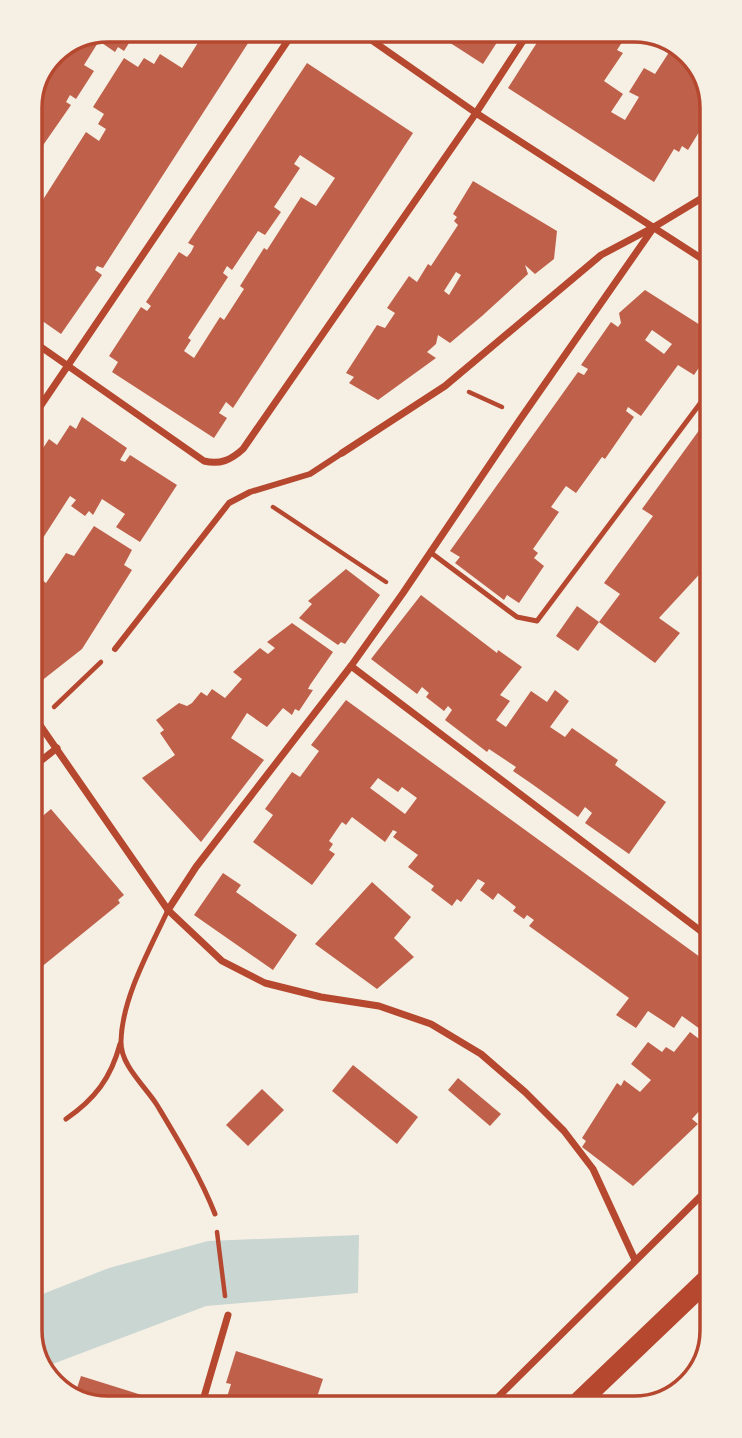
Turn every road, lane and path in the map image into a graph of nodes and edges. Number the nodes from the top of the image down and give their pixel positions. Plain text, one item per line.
1 (287, 42) edge
2 (374, 42) edge
3 (522, 42) edge
4 (476, 113) junction
5 (700, 199) edge
6 (654, 227) junction
7 (700, 257) edge
8 (42, 348) edge
9 (68, 367) junction
10 (445, 386) junction
11 (42, 404) edge
12 (700, 404) edge
13 (519, 421) junction
14 (342, 453) joint
15 (250, 492) junction
16 (430, 552) junction
17 (403, 593) junction
18 (115, 649) joint
19 (351, 666) junction
20 (42, 713) edge
21 (42, 728) edge
22 (57, 748) junction
23 (42, 760) edge
24 (168, 910) junction
25 (700, 930) edge
26 (120, 1044) junction
27 (66, 1119) dead end
28 (700, 1197) edge
29 (215, 1214) joint
30 (635, 1260) junction
31 (700, 1286) edge
32 (228, 1315) joint
33 (204, 1396) edge
34 (499, 1396) edge
35 (585, 1396) edge

1 - 9 street
2 - 4 street
3 - 4 street
4 - 6 street
4 - 9 street
5 - 6 street
6 - 7 street
6 - 10 street
6 - 13 street
8 - 9 street
9 - 11 street
10 - 13 path
10 - 14 street
12 - 16 lane
13 - 16 street
14 - 15 street
15 - 17 path
15 - 18 street
16 - 17 street
17 - 19 street
18 - 20 path
19 - 24 street
19 - 25 street
21 - 22 street
22 - 23 street
22 - 24 street
24 - 26 lane
24 - 30 street
26 - 27 lane
26 - 29 lane
28 - 30 street
29 - 32 path
30 - 34 street
31 - 35 highway
32 - 33 street

